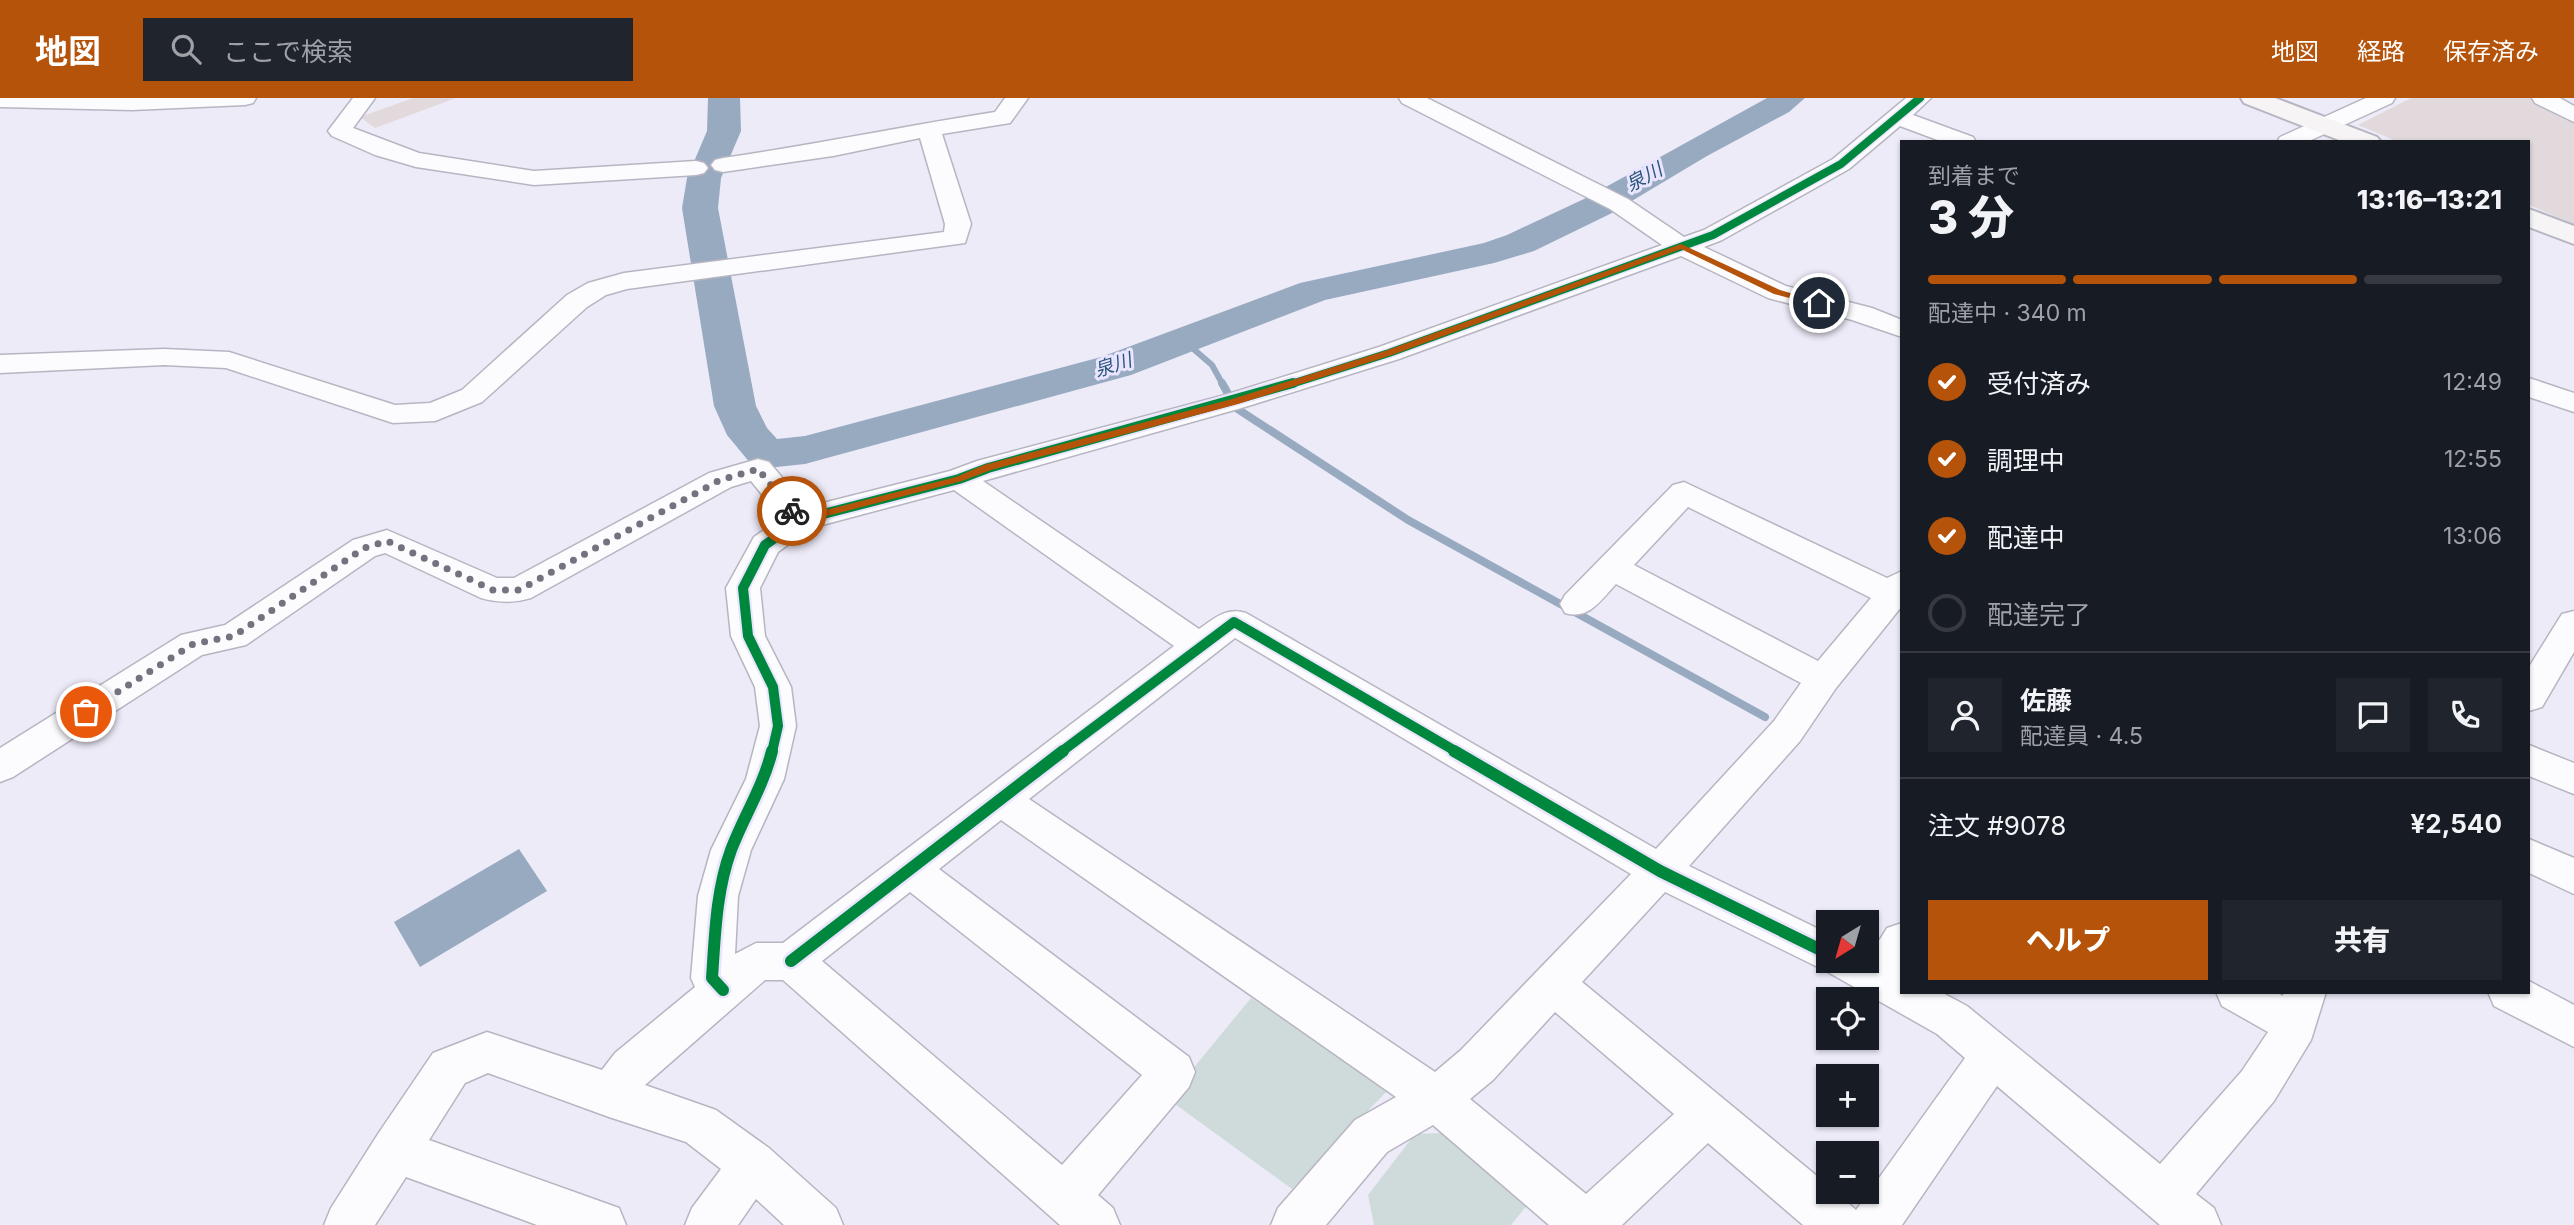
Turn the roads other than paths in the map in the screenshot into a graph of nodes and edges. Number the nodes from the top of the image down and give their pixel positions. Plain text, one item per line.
1 (245, 98) edge
2 (364, 98) edge
3 (1017, 98) edge
4 (1410, 98) edge
5 (2253, 98) edge
6 (2384, 98) edge
7 (2543, 98) edge
8 (0, 100) edge
9 (1900, 106) edge
10 (2574, 115) edge
11 (2325, 123) junction
12 (929, 129) junction
13 (1961, 140) edge
14 (2292, 140) edge
15 (2363, 140) edge
16 (723, 165) dead end
17 (696, 168) dead end
18 (2530, 218) edge
19 (2574, 236) edge
20 (1681, 246) junction
21 (1900, 328) edge
22 (0, 365) edge
23 (2530, 387) edge
24 (2574, 403) edge
25 (959, 479) junction
26 (800, 520) junction
27 (1614, 569) junction
28 (1898, 590) edge
29 (1577, 604) dead end
30 (2574, 623) edge
31 (1199, 646) junction
32 (1823, 679) junction
33 (2530, 695) edge
34 (2530, 760) edge
35 (0, 767) edge
36 (2574, 779) edge
37 (1000, 799) junction
38 (2530, 855) edge
39 (910, 869) junction
40 (1660, 871) junction
41 (2574, 877) edge
42 (1900, 942) edge
43 (1816, 948) edge
44 (1880, 956) edge
45 (791, 961) junction
46 (1866, 973) edge
47 (1552, 984) junction
48 (723, 990) junction
49 (1900, 992) edge
50 (1904, 994) edge
51 (2244, 994) edge
52 (2513, 994) edge
53 (2300, 1009) edge
54 (2574, 1027) edge
55 (1993, 1055) junction
56 (610, 1096) junction
57 (1436, 1099) junction
58 (1706, 1114) junction
59 (394, 1150) junction
60 (753, 1164) junction
61 (2180, 1211) edge
62 (1087, 1218) edge
63 (1311, 1219) edge
64 (1574, 1221) edge
65 (348, 1225) edge
66 (602, 1225) edge
67 (709, 1225) edge
68 (819, 1225) edge
69 (1839, 1225) edge
70 (1874, 1225) edge

1 - 8 street
2 - 17 street
3 - 12 street
4 - 20 street
5 - 11 main road
6 - 11 street
7 - 10 street
9 - 13 street
9 - 20 street
11 - 14 street
11 - 15 main road
12 - 16 street
12 - 22 street
18 - 19 main road
20 - 21 street
20 - 25 street
23 - 24 street
25 - 26 street
25 - 31 street
26 - 35 street
26 - 48 street
27 - 28 street
27 - 29 street
27 - 32 street
28 - 32 street
30 - 33 street
31 - 37 street
31 - 40 street
32 - 40 street
34 - 36 street
37 - 39 street
37 - 57 street
38 - 41 street
39 - 45 street
39 - 62 street
40 - 43 street
40 - 47 street
42 - 44 street
45 - 48 street
45 - 62 street
46 - 49 street
47 - 57 street
47 - 58 street
48 - 56 street
50 - 55 street
51 - 53 street
52 - 54 street
53 - 61 street
55 - 61 street
55 - 70 street
56 - 59 street
56 - 60 street
57 - 63 street
57 - 64 street
58 - 64 street
58 - 69 street
59 - 65 street
59 - 66 street
60 - 67 street
60 - 68 street

